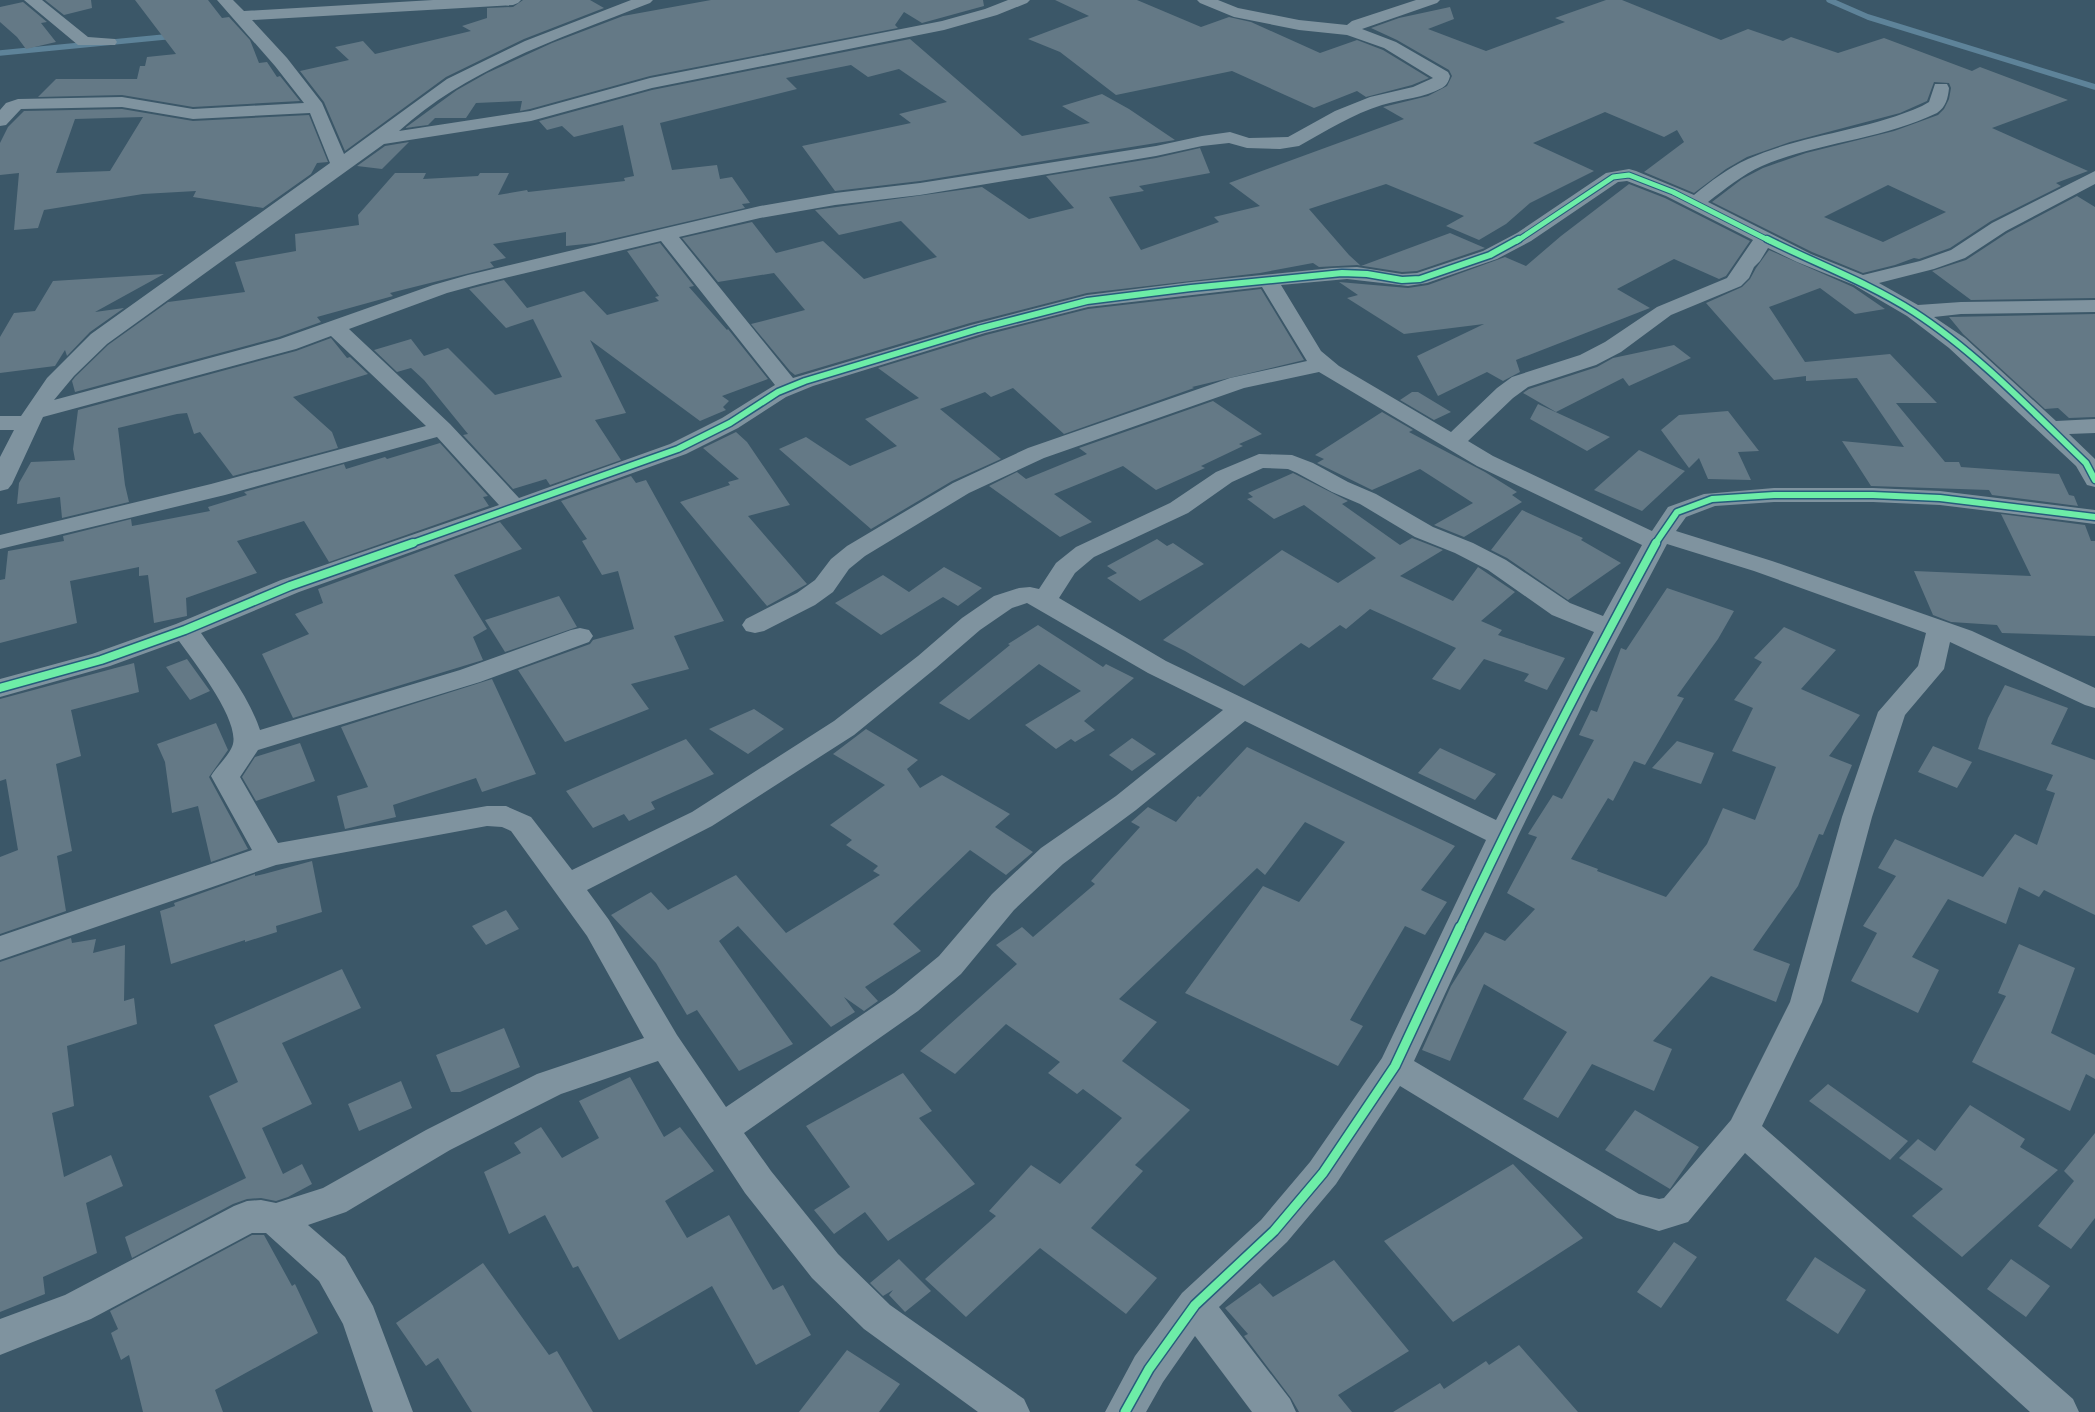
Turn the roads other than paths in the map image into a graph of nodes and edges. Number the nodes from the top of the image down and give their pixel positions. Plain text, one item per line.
1 (32, 0) edge
2 (225, 0) edge
3 (513, 0) edge
4 (645, 0) edge
5 (1022, 0) edge
6 (1205, 0) edge
7 (1432, 0) edge
8 (239, 16) junction
9 (1350, 30) junction
10 (109, 42) dead end
11 (1941, 88) dead end
12 (316, 107) junction
13 (0, 121) edge
14 (380, 140) junction
15 (340, 165) junction
16 (2095, 177) edge
17 (1696, 203) junction
18 (666, 234) junction
19 (1764, 238) junction
20 (1861, 281) junction
21 (1268, 282) junction
22 (2095, 306) edge
23 (1914, 312) junction
24 (335, 328) junction
25 (1324, 364) junction
26 (789, 388) junction
27 (32, 418) junction
28 (0, 423) edge
29 (2095, 426) edge
30 (2050, 428) junction
31 (442, 429) junction
32 (1454, 442) junction
33 (2095, 480) edge
34 (0, 484) edge
35 (514, 508) junction
36 (2095, 517) edge
37 (1659, 538) junction
38 (0, 542) edge
39 (1044, 601) junction
40 (755, 625) dead end
41 (1609, 628) junction
42 (1940, 629) junction
43 (185, 630) junction
44 (580, 636) dead end
45 (0, 688) edge
46 (2095, 699) edge
47 (1242, 708) junction
48 (248, 743) junction
49 (1503, 836) junction
50 (270, 855) junction
51 (567, 886) junction
52 (0, 948) edge
53 (664, 1045) junction
54 (1395, 1066) junction
55 (722, 1129) junction
56 (1743, 1130) junction
57 (276, 1219) junction
58 (1195, 1305) junction
59 (0, 1338) edge
60 (393, 1412) edge
61 (1010, 1412) edge
62 (1125, 1412) edge
63 (1276, 1412) edge
64 (2059, 1412) edge

1 - 10 street
2 - 8 street
3 - 8 street
4 - 14 street
5 - 14 street
6 - 9 street
7 - 9 street
8 - 12 street
9 - 18 street
11 - 17 street
12 - 13 street
12 - 15 street
14 - 15 street
15 - 27 street
16 - 20 street
17 - 19 street
17 - 21 street
18 - 24 street
18 - 26 street
19 - 20 street
19 - 32 street
20 - 23 street
21 - 25 street
21 - 26 street
22 - 23 street
23 - 30 street
24 - 27 street
24 - 31 street
25 - 32 street
25 - 40 street
26 - 35 street
27 - 28 street
27 - 34 street
29 - 30 street
30 - 33 street
31 - 35 street
31 - 38 street
32 - 37 street
35 - 43 street
36 - 37 street
37 - 41 street
37 - 42 street
39 - 41 street
39 - 47 street
39 - 51 street
41 - 49 street
42 - 46 street
42 - 56 street
43 - 45 street
43 - 48 street
44 - 48 street
47 - 49 street
47 - 55 street
48 - 50 street
49 - 54 street
50 - 51 street
50 - 52 street
51 - 53 street
53 - 55 street
53 - 57 street
54 - 56 street
54 - 58 street
55 - 61 street
56 - 64 street
57 - 59 street
57 - 60 street
58 - 62 street
58 - 63 street

